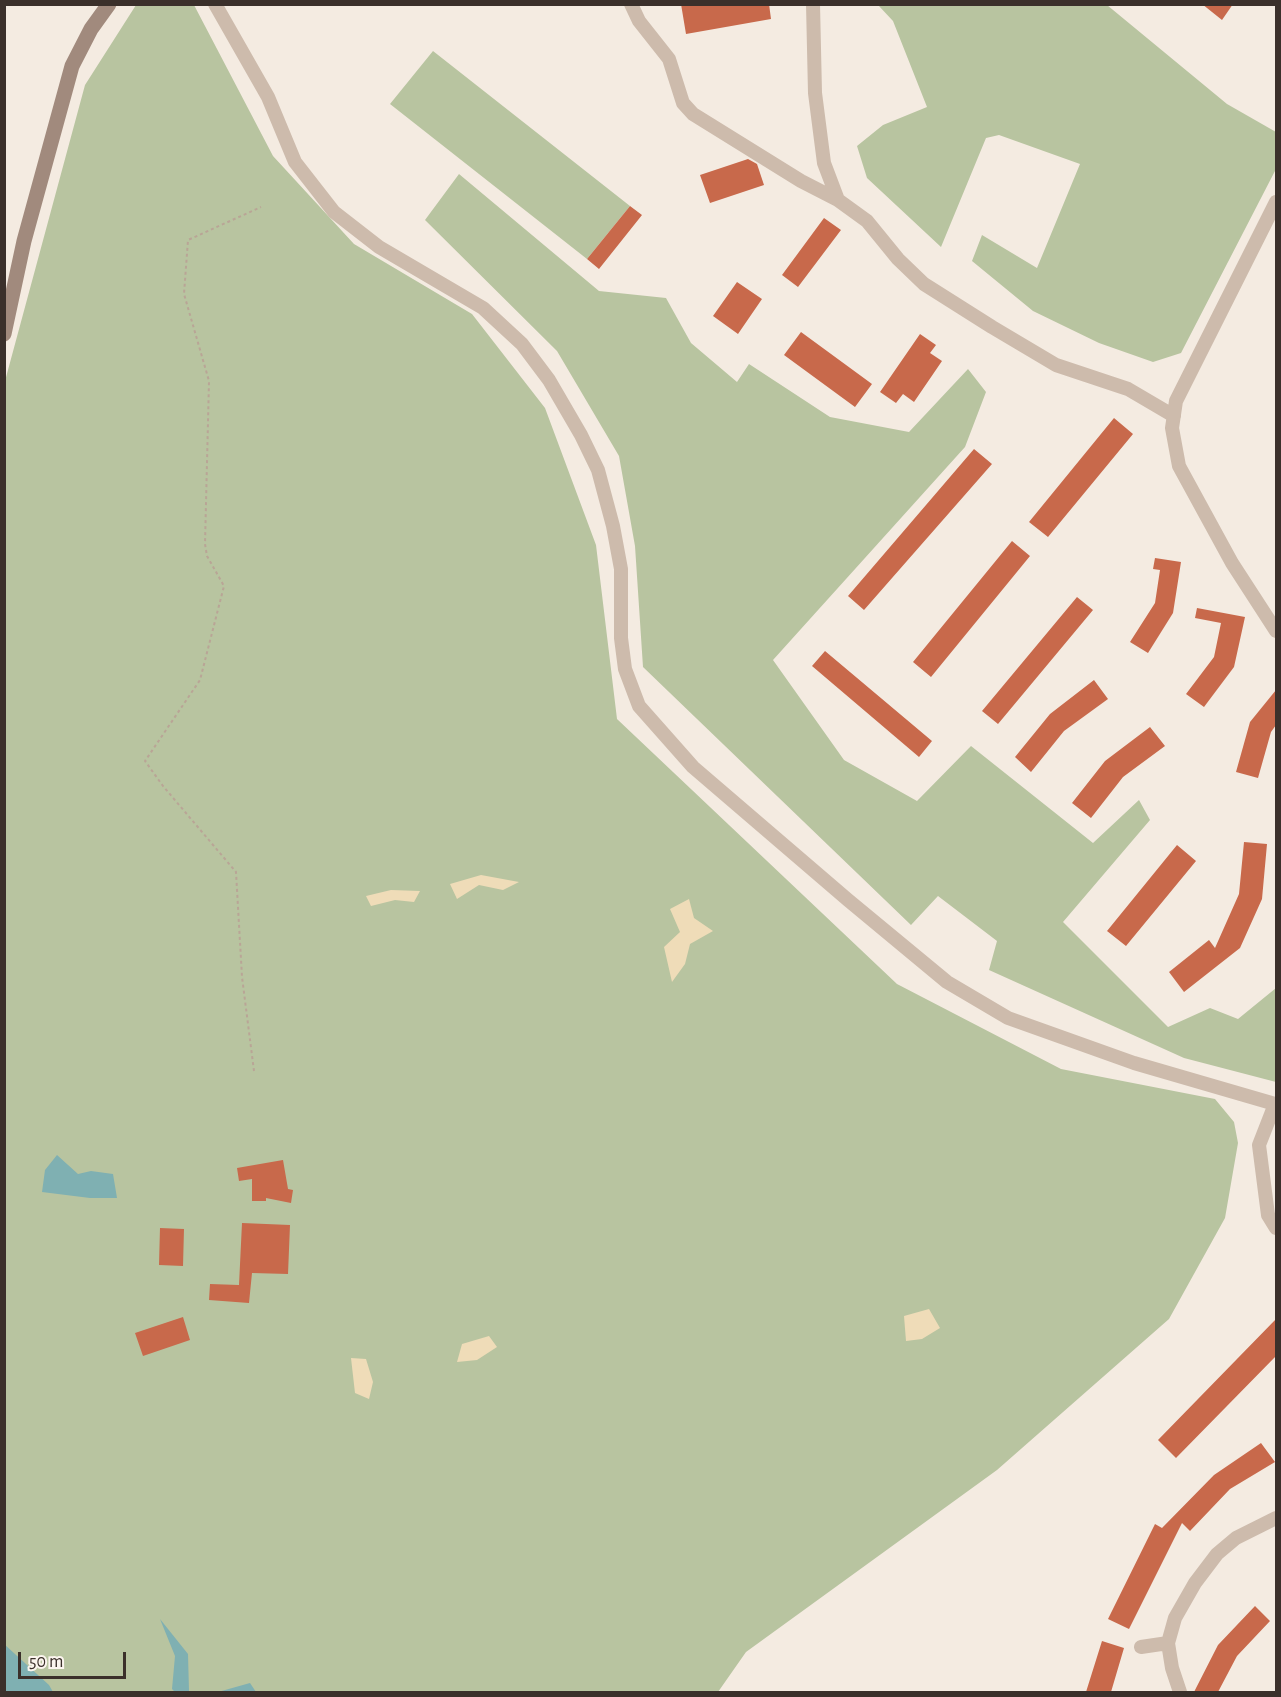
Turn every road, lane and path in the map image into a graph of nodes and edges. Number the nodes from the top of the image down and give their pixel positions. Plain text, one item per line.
1 (109, 4) edge
2 (215, 4) edge
3 (632, 4) edge
4 (813, 4) edge
5 (838, 200) junction
6 (1276, 202) edge
7 (261, 207) dead end
8 (4, 334) edge
9 (1174, 416) junction
10 (1276, 632) edge
11 (254, 1071) dead end
12 (1276, 1104) edge
13 (1276, 1228) edge
14 (1276, 1518) edge
15 (1168, 1643) junction
16 (1141, 1647) dead end
17 (1180, 1692) edge

1 - 8 street
2 - 12 street
3 - 5 street
4 - 5 street
5 - 9 street
6 - 9 street
7 - 11 path
9 - 10 street
12 - 13 street
14 - 15 street
15 - 16 street
15 - 17 street

